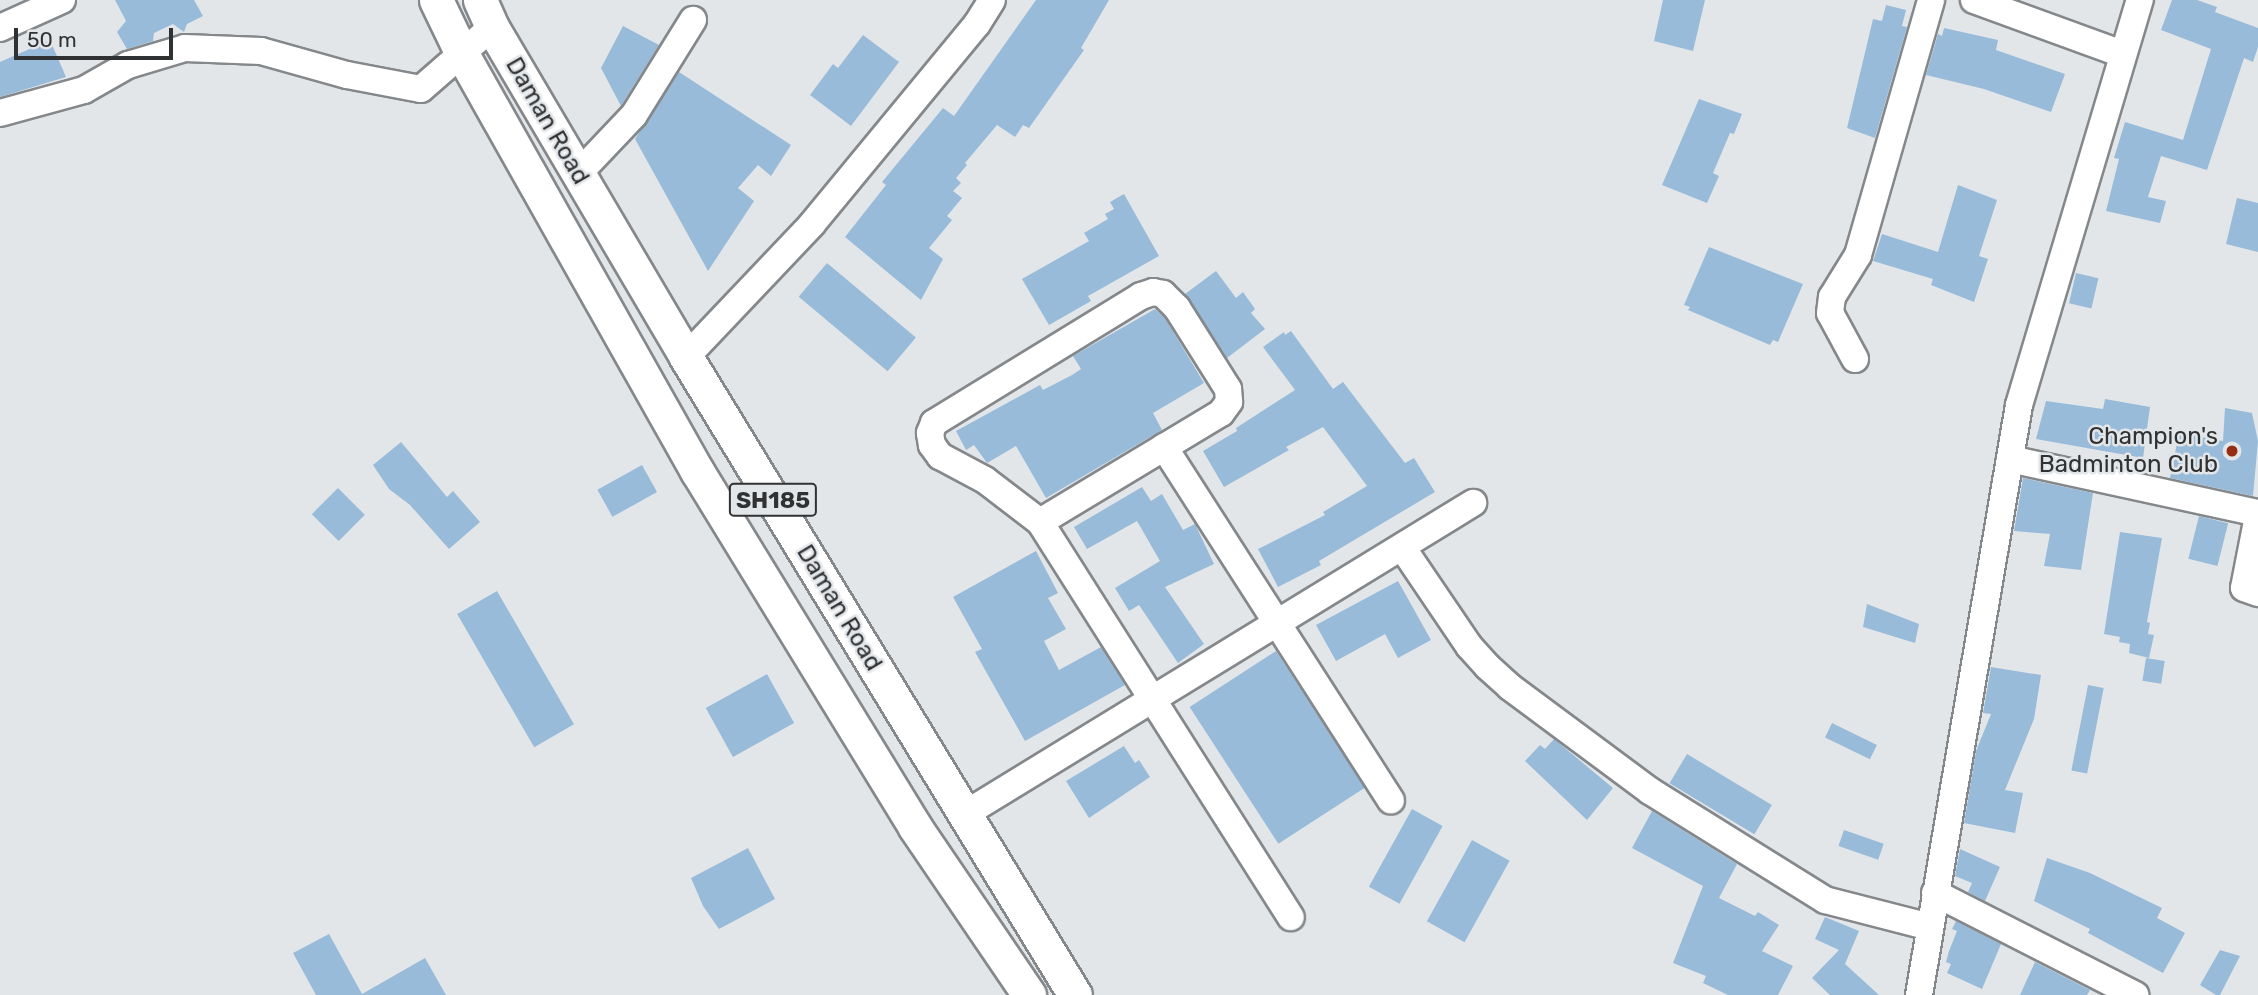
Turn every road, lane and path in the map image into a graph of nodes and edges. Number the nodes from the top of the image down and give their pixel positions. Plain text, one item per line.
1 (62, 0) edge
2 (436, 0) edge
3 (992, 0) edge
4 (1931, 0) edge
5 (1974, 0) edge
6 (2140, 0) edge
7 (486, 14) edge
8 (693, 20) dead end
9 (0, 28) edge
10 (462, 54) junction
11 (2122, 54) junction
12 (0, 113) edge
13 (578, 174) junction
14 (686, 357) junction
15 (1855, 359) dead end
16 (1164, 447) junction
17 (2010, 459) junction
18 (1473, 503) dead end
19 (2258, 514) edge
20 (1040, 522) junction
21 (1402, 547) junction
22 (2258, 593) edge
23 (1277, 623) junction
24 (1153, 699) junction
25 (1391, 800) dead end
26 (965, 814) junction
27 (1935, 893) junction
28 (1291, 917) dead end
29 (1930, 927) junction
30 (1029, 995) edge
31 (1075, 995) edge
32 (1919, 995) edge
33 (2135, 995) edge

1 - 9 street
2 - 10 main road
3 - 14 street
4 - 15 street
5 - 11 street
6 - 11 street
7 - 10 street
7 - 13 main road, Daman Road / SH185
8 - 13 street
10 - 12 street
10 - 30 main road
11 - 17 street
13 - 14 main road, Daman Road / SH185
14 - 26 main road, Daman Road / SH185
16 - 20 street
16 - 20 street
16 - 23 street
17 - 19 street
17 - 27 street
18 - 21 street
19 - 22 street
20 - 24 street
21 - 23 street
21 - 29 street
23 - 24 street
23 - 25 street
24 - 26 street
24 - 28 street
26 - 31 main road, Daman Road / SH185
27 - 29 street
27 - 33 street
29 - 32 street

